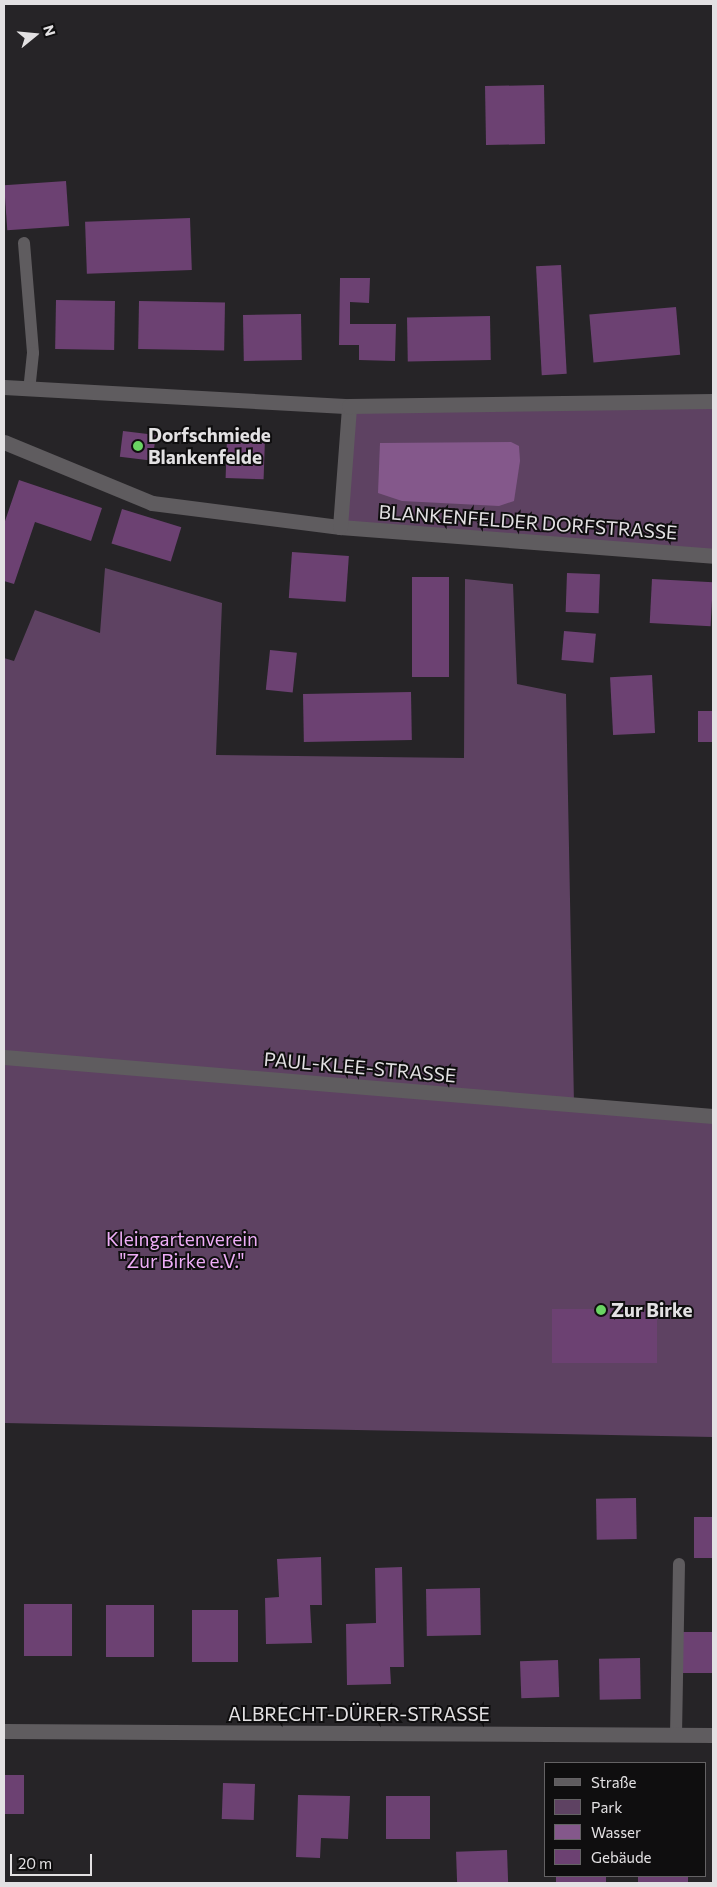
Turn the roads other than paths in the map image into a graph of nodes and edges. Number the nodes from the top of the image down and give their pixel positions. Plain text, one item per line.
1 (24, 243) dead end
2 (4, 387) edge
3 (29, 389) junction
4 (713, 401) edge
5 (349, 406) junction
6 (4, 442) edge
7 (340, 527) junction
8 (713, 556) edge
9 (4, 1057) edge
10 (713, 1116) edge
11 (679, 1564) dead end
12 (4, 1731) edge
13 (676, 1735) junction
14 (713, 1735) edge

1 - 3 lane
2 - 3 street
3 - 5 street
4 - 5 street
5 - 7 street
6 - 7 street, BLANKENFELDER DORFSTRASSE
7 - 8 street, BLANKENFELDER DORFSTRASSE
9 - 10 street, PAUL-KLEE-STRASSE
11 - 13 lane
12 - 13 street, ALBRECHT-DÜRER-STRASSE
13 - 14 street, ALBRECHT-DÜRER-STRASSE

